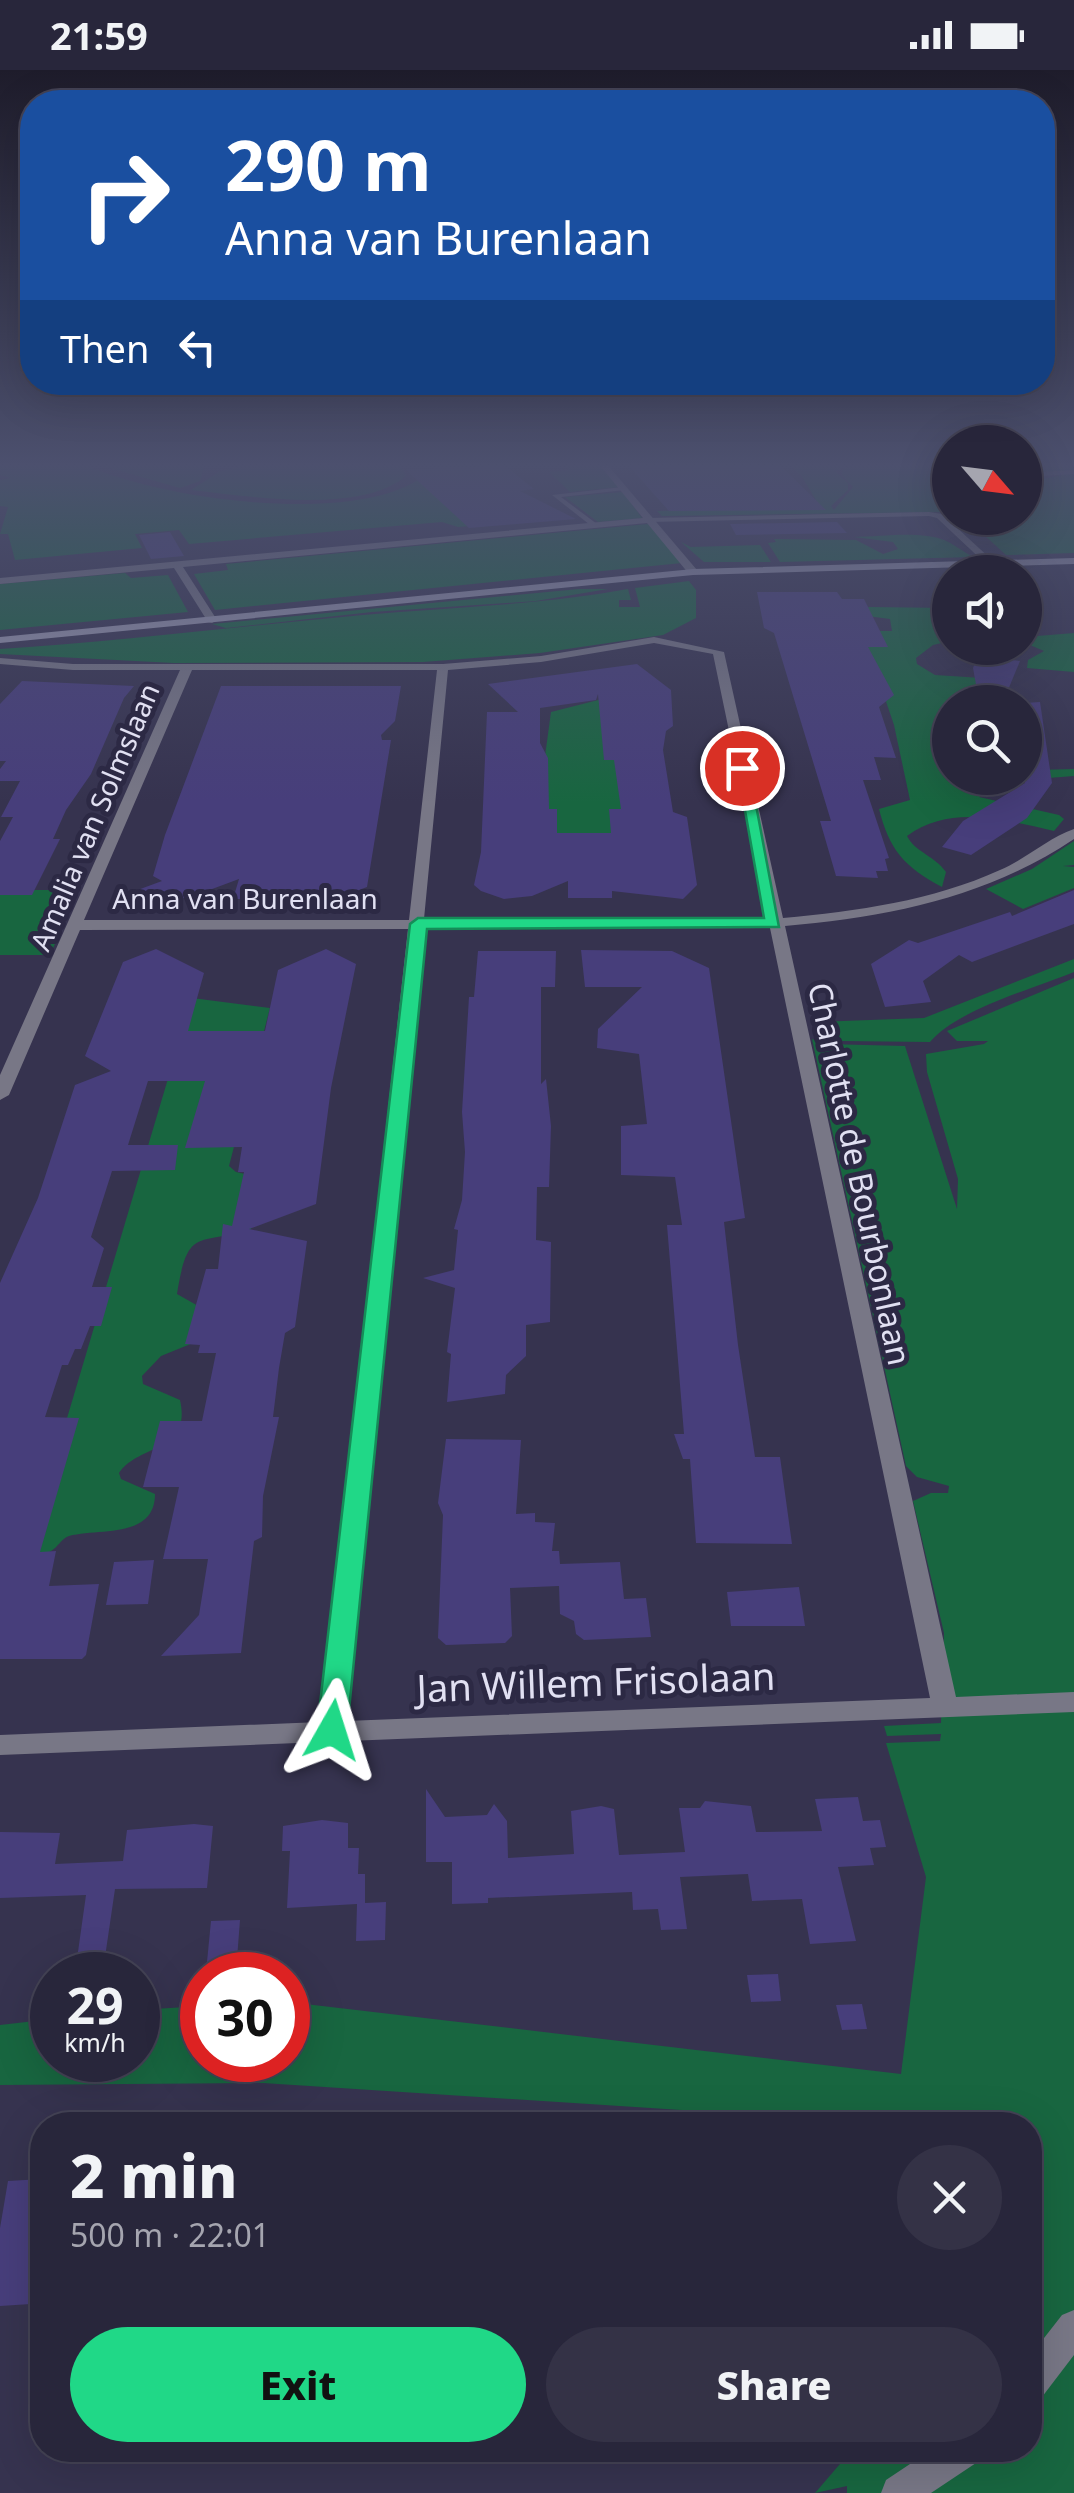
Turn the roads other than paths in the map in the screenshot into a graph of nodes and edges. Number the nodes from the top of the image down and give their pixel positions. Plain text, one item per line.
1 (38, 576) edge
2 (184, 576) edge
3 (652, 576) edge
4 (1, 579) edge
5 (212, 620) junction
6 (0, 640) edge
7 (0, 661) edge
8 (443, 667) junction
9 (187, 668) junction
10 (1074, 833) edge
11 (773, 923) junction
12 (418, 924) junction
13 (76, 925) junction
14 (0, 1095) edge
15 (1074, 1702) edge
16 (945, 1707) junction
17 (332, 1730) junction
18 (0, 1745) edge
19 (1074, 2327) edge
20 (1042, 2368) edge
21 (945, 2462) edge
22 (900, 2493) edge

1 - 4 street
2 - 5 street
3 - 5 main road
5 - 6 main road
7 - 9 street
8 - 9 street
8 - 11 street, Charlotte de Bourbonlaan
8 - 12 street
9 - 13 street, Amalia van Solmslaan
10 - 11 street, Anna van Burenlaan
11 - 12 street, Anna van Burenlaan
11 - 16 street, Charlotte de Bourbonlaan
12 - 13 street, Anna van Burenlaan
12 - 17 street
13 - 14 street, Amalia van Solmslaan
15 - 16 street, Jan Willem Frisolaan
16 - 17 street, Jan Willem Frisolaan
17 - 18 street, Jan Willem Frisolaan
19 - 20 street
21 - 22 street

